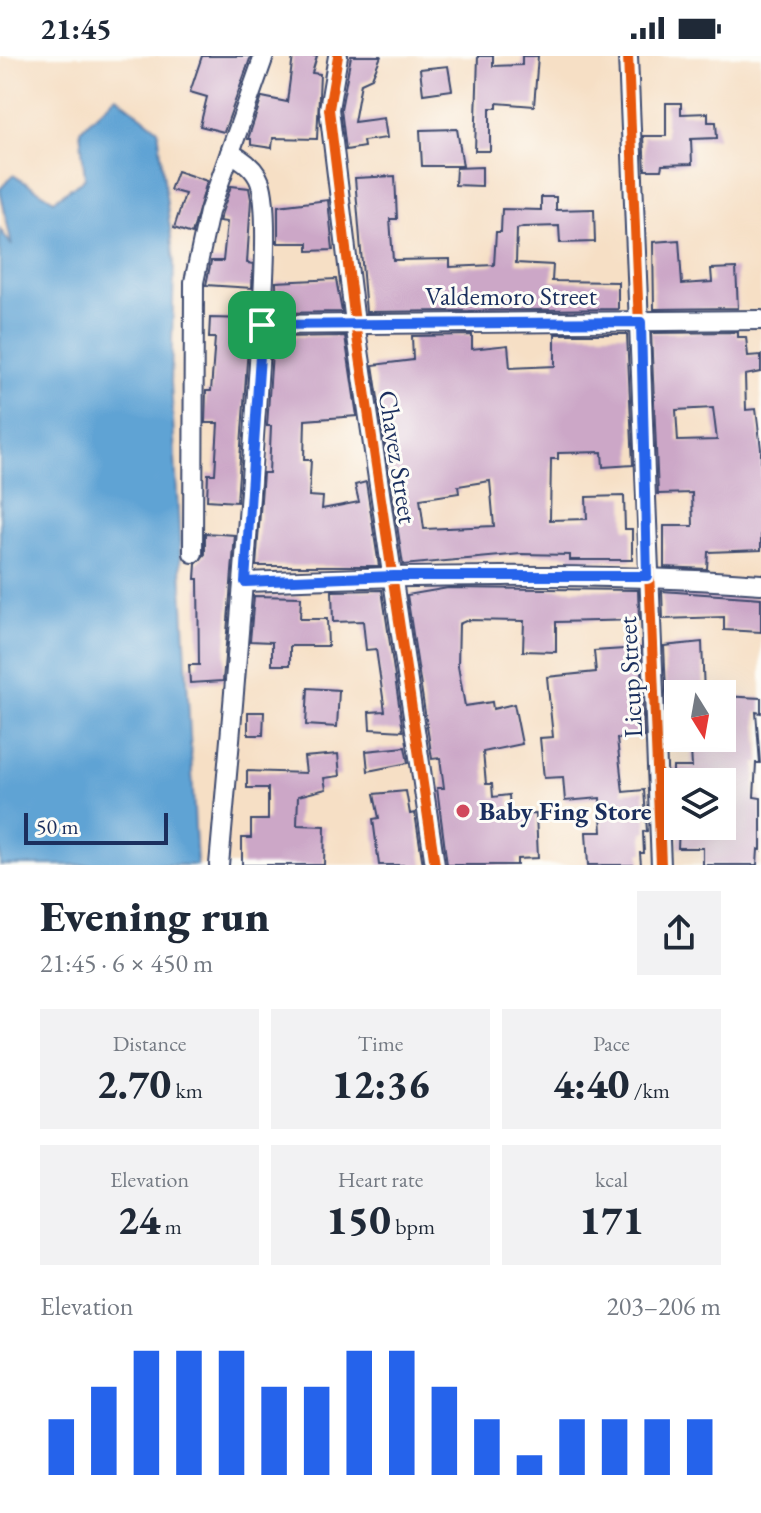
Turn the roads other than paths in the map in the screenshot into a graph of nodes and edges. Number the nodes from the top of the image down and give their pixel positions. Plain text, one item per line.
1 (264, 56) edge
2 (338, 56) edge
3 (628, 56) edge
4 (230, 153) junction
5 (761, 320) edge
6 (641, 322) junction
7 (355, 323) junction
8 (262, 325) junction
9 (193, 553) dead end
10 (394, 576) junction
11 (647, 576) junction
12 (245, 582) junction
13 (761, 584) edge
14 (219, 865) edge
15 (435, 865) edge
16 (661, 865) edge

1 - 4 street
2 - 7 street, Chavez Street
3 - 6 street, Licup Street
4 - 8 street
4 - 9 street
5 - 6 street, Valdemoro Street
6 - 7 street, Valdemoro Street
6 - 11 street, Licup Street
7 - 8 street, Valdemoro Street
7 - 10 street, Chavez Street
8 - 12 street
10 - 11 street
10 - 12 street
10 - 15 street, Chavez Street
11 - 13 street
11 - 16 street, Licup Street
12 - 14 street

